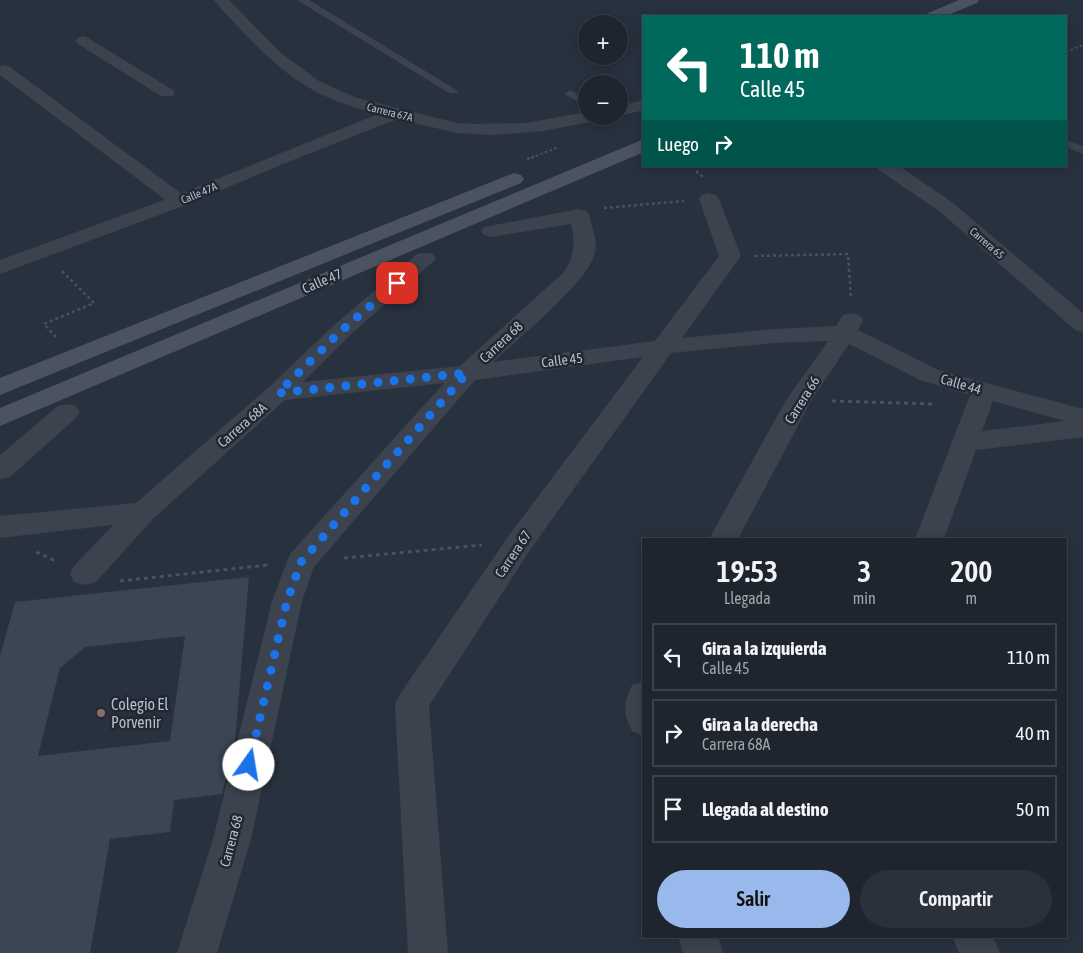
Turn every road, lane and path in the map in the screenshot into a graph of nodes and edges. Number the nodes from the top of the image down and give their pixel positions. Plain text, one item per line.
1 (221, 0) edge
2 (302, 0) edge
3 (972, 0) edge
4 (935, 15) edge
5 (83, 41) dead end
6 (1083, 45) edge
7 (1067, 52) edge
8 (4, 70) dead end
9 (453, 92) dead end
10 (570, 92) dead end
11 (167, 94) dead end
12 (578, 98) edge
13 (642, 105) edge
14 (628, 109) edge
15 (396, 113) junction
16 (578, 119) edge
17 (642, 130) edge
18 (1067, 143) edge
19 (642, 146) edge
20 (1083, 150) edge
21 (887, 167) edge
22 (709, 199) joint
23 (179, 201) junction
24 (579, 215) junction
25 (491, 230) dead end
26 (43, 252) junction
27 (730, 256) junction
28 (425, 259) dead end
29 (0, 267) edge
30 (44, 324) dead end
31 (849, 325) junction
32 (1083, 325) edge
33 (663, 347) junction
34 (467, 373) junction
35 (0, 388) edge
36 (278, 393) junction
37 (981, 398) junction
38 (799, 400) junction
39 (67, 412) dead end
40 (0, 418) edge
41 (1083, 418) edge
42 (1083, 428) edge
43 (964, 442) junction
44 (0, 470) edge
45 (142, 512) junction
46 (0, 527) edge
47 (724, 538) edge
48 (929, 538) edge
49 (34, 551) dead end
50 (85, 574) joint
51 (699, 938) edge
52 (973, 938) edge
53 (197, 953) edge
54 (428, 953) edge
55 (703, 953) edge
56 (980, 953) edge

1 - 15 street, Carrera 67A
2 - 9 lane
3 - 4 main road
5 - 11 street
6 - 7 path
8 - 23 street
10 - 12 lane
13 - 14 street
15 - 16 street, Carrera 67A
15 - 23 street, Calle 47A
17 - 35 main road, Calle 47
18 - 20 lane
19 - 40 main road, Calle 47
21 - 32 street, Carrera 65
22 - 24 path
22 - 27 street
23 - 26 street, Calle 47A
24 - 25 street
24 - 34 street, Carrera 68
26 - 29 street, Calle 47A
26 - 30 path
27 - 31 path
27 - 33 street, Carrera 67
28 - 36 street, Carrera 68A
31 - 33 street, Calle 45
31 - 37 street, Calle 44
31 - 38 street, Carrera 66
33 - 34 street, Calle 45
33 - 54 street, Carrera 67
34 - 36 street, Calle 45
34 - 53 street, Carrera 68
36 - 45 street, Carrera 68A
37 - 38 path, Calle 44
37 - 41 street, Calle 44
37 - 43 street
38 - 47 street, Carrera 66
39 - 44 street
42 - 43 street
43 - 48 street
45 - 46 street
45 - 50 street, Carrera 68A
49 - 50 path
51 - 55 street
52 - 56 street

